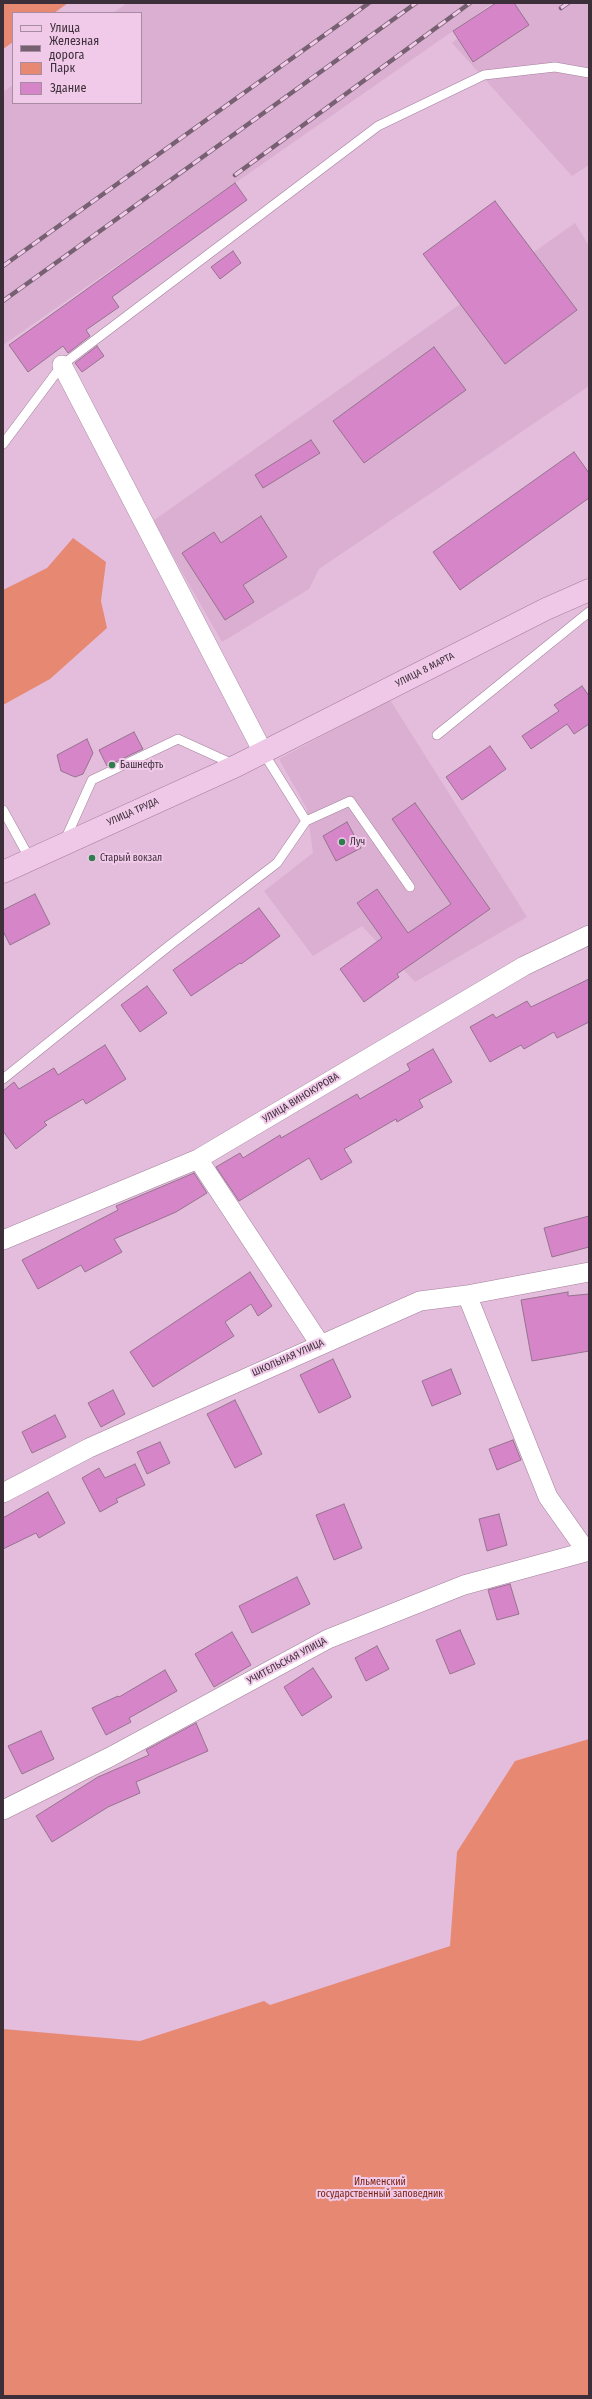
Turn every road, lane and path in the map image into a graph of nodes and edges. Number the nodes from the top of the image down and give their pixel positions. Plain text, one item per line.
1 (589, 73) edge
2 (62, 365) junction
3 (3, 444) edge
4 (589, 590) edge
5 (589, 612) edge
6 (436, 735) dead end
7 (263, 752) junction
8 (236, 766) junction
9 (3, 810) edge
10 (306, 821) junction
11 (64, 843) junction
12 (30, 859) junction
13 (3, 872) edge
14 (410, 887) dead end
15 (589, 935) edge
16 (3, 1078) edge
17 (198, 1159) junction
18 (3, 1240) edge
19 (589, 1272) edge
20 (467, 1295) junction
21 (320, 1344) junction
22 (3, 1493) edge
23 (588, 1552) edge
24 (3, 1810) edge

1 - 2 lane
2 - 3 lane
2 - 7 street
4 - 7 main road, УЛИЦА 8 МАРТА
5 - 6 lane
7 - 8 main road, УЛИЦА ТРУДА
7 - 10 lane
8 - 11 main road, УЛИЦА ТРУДА
8 - 11 lane
9 - 12 lane
10 - 14 lane
10 - 16 lane
11 - 12 main road, УЛИЦА ТРУДА
12 - 13 main road, УЛИЦА ТРУДА
15 - 17 street, УЛИЦА ВИНОКУРОВА
17 - 18 street, УЛИЦА ВИНОКУРОВА
17 - 21 street
19 - 20 street, ШКОЛЬНАЯ УЛИЦА
20 - 21 street, ШКОЛЬНАЯ УЛИЦА
20 - 23 street
21 - 22 street, ШКОЛЬНАЯ УЛИЦА
23 - 24 street, УЧИТЕЛЬСКАЯ УЛИЦА

